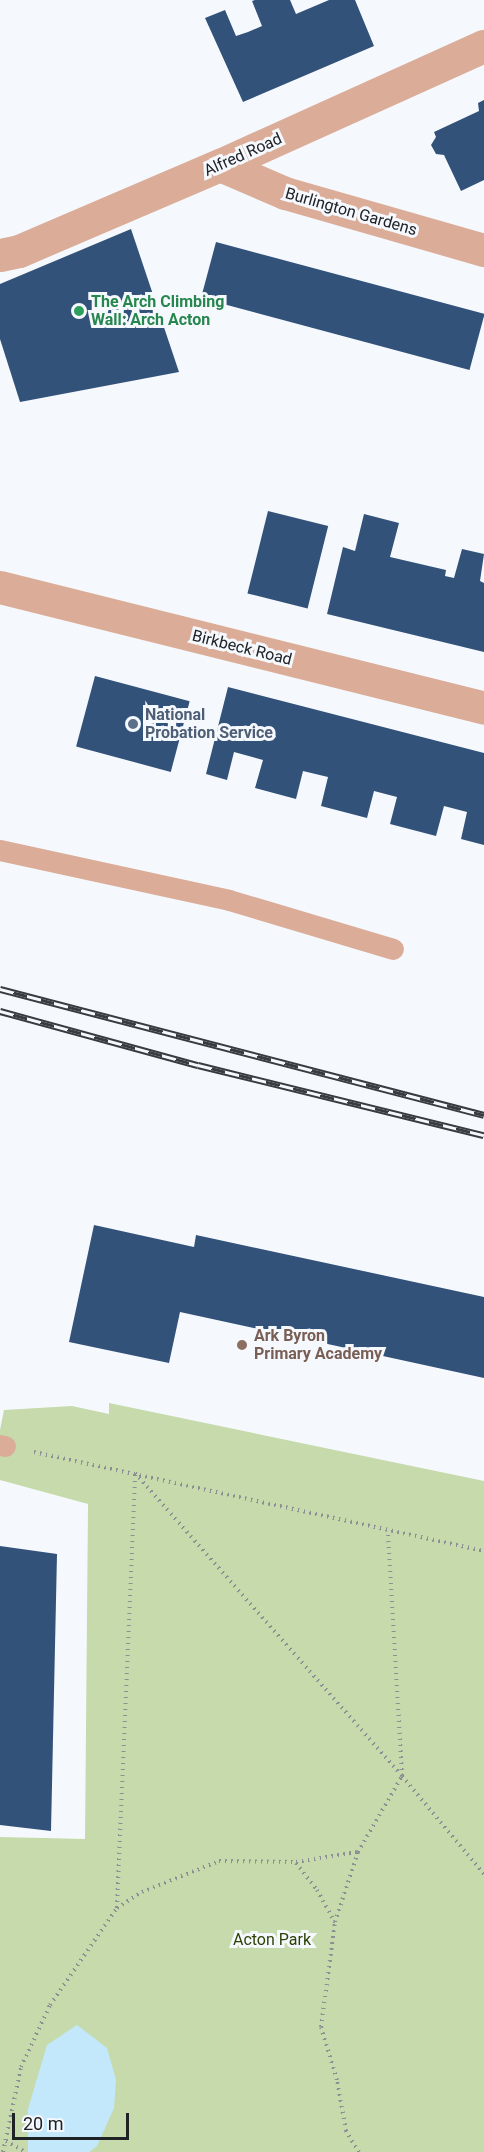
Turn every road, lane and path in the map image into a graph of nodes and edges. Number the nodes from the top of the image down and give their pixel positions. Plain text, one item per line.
1 (484, 46) edge
2 (220, 165) junction
3 (484, 250) edge
4 (0, 255) edge
5 (0, 588) edge
6 (484, 708) edge
7 (0, 850) edge
8 (393, 949) dead end
9 (2, 1445) edge
10 (135, 1473) junction
11 (388, 1532) junction
12 (484, 1551) edge
13 (402, 1776) junction
14 (358, 1852) junction
15 (296, 1862) junction
16 (484, 1874) edge
17 (117, 1908) junction
18 (334, 1922) junction
19 (6, 2141) junction
20 (3, 2152) edge
21 (25, 2152) edge
22 (359, 2152) edge

1 - 2 street, Alfred Road
2 - 3 street, Burlington Gardens
2 - 4 street, Alfred Road
5 - 6 street, Birkbeck Road
7 - 8 lane
9 - 10 path
10 - 11 path
10 - 13 path
10 - 17 path
11 - 12 path
11 - 13 path
13 - 14 path
13 - 16 path
14 - 15 path
14 - 18 path
15 - 17 path
15 - 18 path
17 - 19 path
18 - 22 path
19 - 20 path
19 - 21 path

